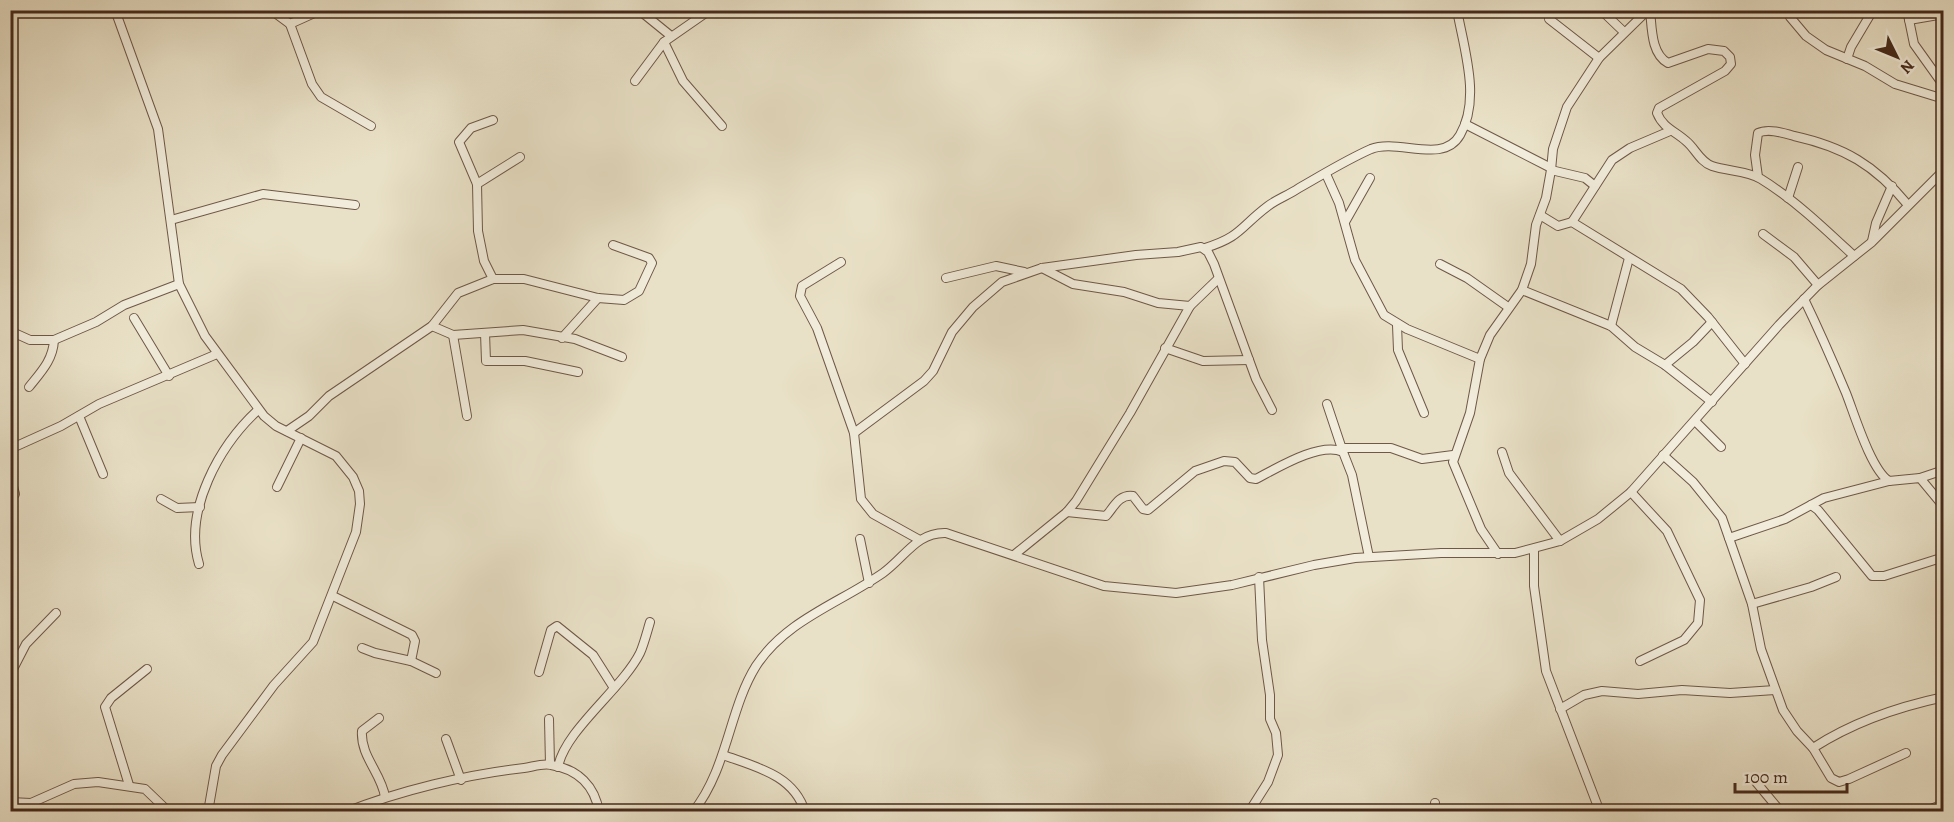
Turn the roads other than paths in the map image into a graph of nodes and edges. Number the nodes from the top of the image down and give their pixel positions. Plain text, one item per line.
1 (115, 10) edge
2 (321, 10) edge
3 (639, 10) edge
4 (710, 10) edge
5 (1457, 10) edge
6 (1601, 10) edge
7 (1649, 10) edge
8 (1873, 10) edge
9 (1907, 10) edge
10 (272, 11) edge
11 (1944, 14) edge
12 (1790, 17) dead end
13 (1549, 19) dead end
14 (1909, 20) junction
15 (290, 24) junction
16 (1624, 32) junction
17 (668, 39) junction
18 (1599, 58) junction
19 (1847, 59) junction
20 (635, 81) dead end
21 (1944, 86) edge
22 (1944, 99) edge
23 (493, 120) dead end
24 (1465, 124) junction
25 (371, 126) dead end
26 (722, 126) dead end
27 (1670, 131) junction
28 (520, 157) dead end
29 (1798, 167) dead end
30 (1551, 169) junction
31 (1944, 170) edge
32 (1326, 174) junction
33 (1758, 177) junction
34 (1370, 178) dead end
35 (477, 184) junction
36 (1595, 186) junction
37 (1892, 186) junction
38 (1788, 198) junction
39 (355, 205) dead end
40 (1908, 205) junction
41 (1540, 215) junction
42 (171, 220) junction
43 (1345, 222) junction
44 (1572, 222) junction
45 (1763, 234) dead end
46 (1872, 242) junction
47 (613, 245) dead end
48 (1205, 248) junction
49 (1854, 256) junction
50 (1629, 258) junction
51 (841, 262) dead end
52 (1440, 264) dead end
53 (1042, 268) junction
54 (1026, 273) junction
55 (946, 278) dead end
56 (493, 279) junction
57 (1218, 279) junction
58 (179, 284) junction
59 (1818, 285) junction
60 (1522, 290) junction
61 (598, 298) junction
62 (1804, 299) junction
63 (1190, 306) junction
64 (1508, 307) junction
65 (134, 318) dead end
66 (1712, 322) junction
67 (1397, 325) junction
68 (432, 326) junction
69 (1611, 326) junction
70 (10, 331) edge
71 (485, 333) junction
72 (453, 335) junction
73 (562, 338) junction
74 (54, 340) junction
75 (1165, 348) junction
76 (218, 354) junction
77 (622, 357) dead end
78 (1480, 359) junction
79 (1249, 360) junction
80 (1745, 364) junction
81 (1665, 365) junction
82 (578, 372) dead end
83 (169, 376) junction
84 (28, 387) dead end
85 (1712, 402) junction
86 (1327, 404) dead end
87 (258, 410) junction
88 (1272, 410) dead end
89 (1424, 413) dead end
90 (79, 416) junction
91 (467, 416) dead end
92 (1696, 422) junction
93 (287, 431) junction
94 (854, 433) junction
95 (301, 438) junction
96 (1721, 447) dead end
97 (10, 449) edge
98 (1342, 450) junction
99 (1502, 452) dead end
100 (1454, 455) junction
101 (1663, 455) junction
102 (1944, 470) edge
103 (103, 474) dead end
104 (10, 475) edge
105 (1920, 478) junction
106 (1888, 481) junction
107 (277, 487) dead end
108 (1631, 492) junction
109 (15, 494) dead end
110 (161, 499) dead end
111 (1811, 505) junction
112 (200, 507) junction
113 (1944, 507) edge
114 (1067, 512) junction
115 (1729, 538) junction
116 (860, 539) dead end
117 (918, 540) junction
118 (1560, 541) junction
119 (1534, 550) junction
120 (1498, 554) junction
121 (1014, 555) junction
122 (1369, 557) junction
123 (1944, 557) edge
124 (199, 564) dead end
125 (1259, 577) junction
126 (1836, 577) dead end
127 (869, 583) junction
128 (333, 596) junction
129 (1752, 604) junction
130 (56, 613) dead end
131 (650, 622) dead end
132 (362, 648) dead end
133 (411, 661) junction
134 (1640, 662) dead end
135 (147, 669) dead end
136 (539, 672) dead end
137 (436, 673) dead end
138 (10, 675) edge
139 (614, 688) junction
140 (1775, 690) junction
141 (1944, 697) edge
142 (1560, 709) junction
143 (379, 718) dead end
144 (549, 719) dead end
145 (446, 740) dead end
146 (1813, 748) junction
147 (1906, 753) dead end
148 (723, 755) junction
149 (550, 764) junction
150 (558, 767) junction
151 (461, 780) junction
152 (1756, 782) dead end
153 (129, 785) junction
154 (385, 797) junction
155 (10, 802) edge
156 (369, 803) junction
157 (1944, 809) edge
158 (169, 812) edge
159 (208, 812) edge
160 (346, 812) edge
161 (372, 812) edge
162 (599, 812) edge
163 (693, 812) edge
164 (805, 812) edge
165 (1250, 812) edge
166 (1600, 812) edge
167 (1781, 812) edge
168 (1924, 812) edge

1 - 42 street
2 - 15 street
3 - 17 street
4 - 17 street
5 - 24 street
6 - 16 street
7 - 16 street
7 - 27 street
8 - 19 street
9 - 14 street
10 - 15 street
11 - 14 street
12 - 19 street
13 - 18 street
14 - 21 street
15 - 25 street
16 - 18 street
17 - 20 street
17 - 26 street
18 - 30 street
19 - 22 street
23 - 35 street
24 - 30 street
24 - 32 street
27 - 33 street
27 - 36 street
28 - 35 street
29 - 38 street
30 - 36 street
30 - 41 street
31 - 40 street
32 - 43 street
32 - 48 street
33 - 37 street
33 - 38 street
34 - 43 street
35 - 56 street
36 - 44 street
37 - 40 street
37 - 46 street
38 - 49 street
39 - 42 street
40 - 46 street
41 - 44 street
41 - 60 street
42 - 58 street
43 - 67 street
44 - 50 street
45 - 59 street
46 - 49 street
47 - 61 street
48 - 53 street
48 - 57 street
49 - 59 street
50 - 66 street
50 - 69 street
51 - 94 street
52 - 64 street
53 - 54 street
53 - 63 street
54 - 55 street
54 - 94 street
56 - 61 street
56 - 68 street
57 - 63 street
57 - 79 street
58 - 74 street
58 - 76 street
59 - 62 street
60 - 64 street
60 - 69 street
61 - 73 street
62 - 80 street
62 - 106 street
63 - 75 street
64 - 78 street
65 - 83 street
66 - 80 street
66 - 81 street
67 - 78 street
67 - 89 street
68 - 72 street
68 - 93 street
69 - 81 street
70 - 74 street
71 - 72 street
71 - 73 street
71 - 82 street
72 - 91 street
73 - 77 street
74 - 84 street
75 - 79 street
75 - 114 street
76 - 83 street
76 - 87 street
78 - 100 street
79 - 88 street
80 - 85 street
81 - 85 street
83 - 90 street
85 - 92 street
86 - 98 street
87 - 93 street
87 - 112 street
90 - 97 street
90 - 103 street
92 - 96 street
92 - 101 street
93 - 95 street
94 - 117 street
95 - 107 street
95 - 128 street
98 - 100 street
98 - 114 street
98 - 122 street
99 - 118 street
100 - 120 street
101 - 108 street
101 - 115 street
102 - 105 street
104 - 109 street
105 - 106 street
105 - 113 street
106 - 111 street
108 - 118 street
108 - 134 street
110 - 112 street
111 - 115 street
111 - 123 street
112 - 124 street
114 - 121 street
115 - 129 street
116 - 127 street
117 - 121 street
117 - 127 street
118 - 119 street
119 - 120 street
119 - 142 street
120 - 122 street
121 - 125 street
122 - 125 street
125 - 165 street
126 - 129 street
127 - 148 street
128 - 133 street
128 - 159 street
129 - 140 street
130 - 138 street
131 - 139 street
132 - 133 street
133 - 137 street
135 - 153 street
136 - 139 street
139 - 150 street
140 - 142 street
140 - 146 street
141 - 146 street
142 - 166 street
143 - 154 street
144 - 149 street
145 - 151 street
146 - 147 street
148 - 163 street
148 - 164 street
149 - 150 street
149 - 151 street
150 - 162 street
151 - 154 street
152 - 167 street
153 - 155 street
153 - 158 street
154 - 156 street
156 - 160 street
156 - 161 street
157 - 168 street

